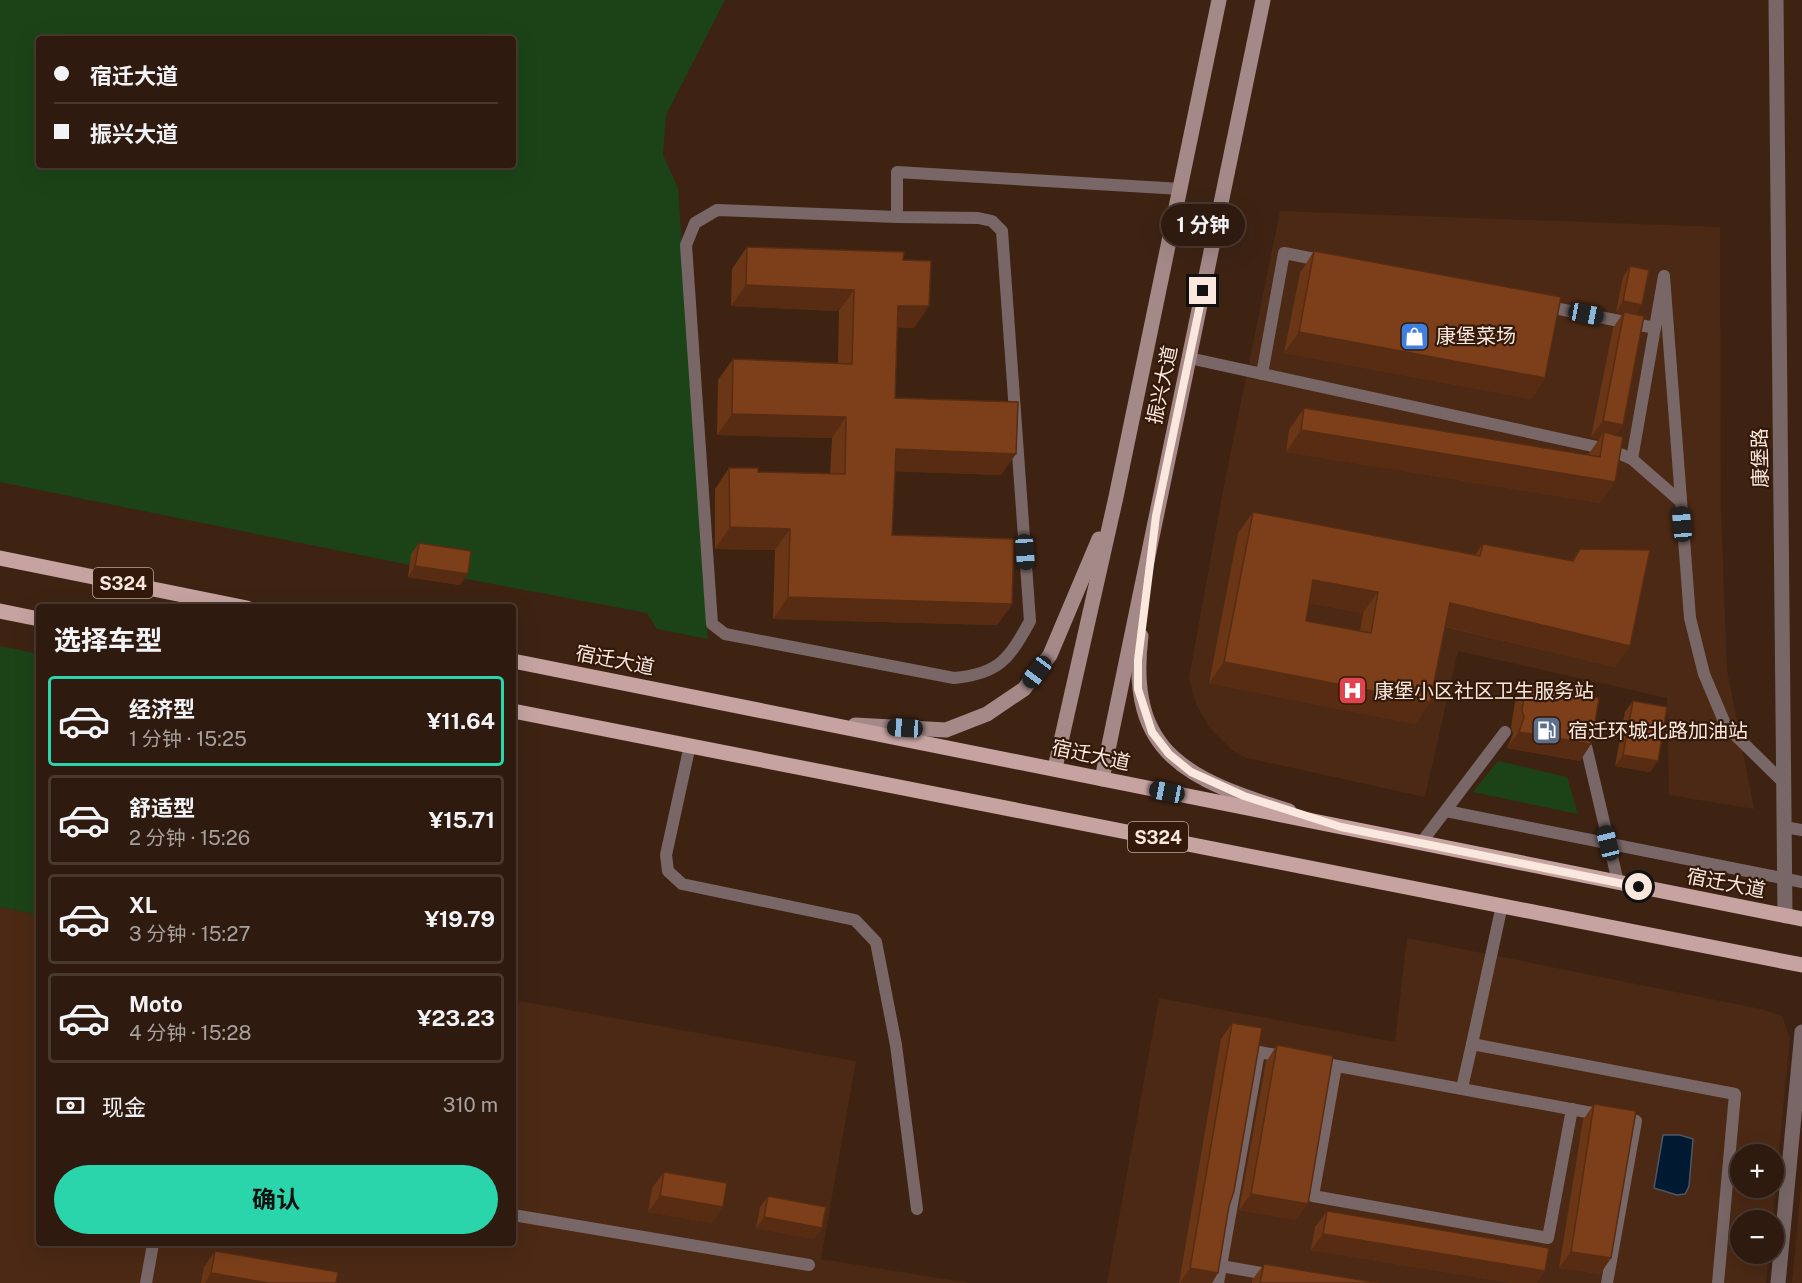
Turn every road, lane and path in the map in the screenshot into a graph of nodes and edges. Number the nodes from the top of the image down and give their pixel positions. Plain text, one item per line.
1 (1219, 0) edge
2 (1263, 0) edge
3 (1776, 0) edge
4 (1181, 189) junction
5 (897, 217) junction
6 (1342, 265) edge
7 (1528, 302) edge
8 (1655, 328) junction
9 (1189, 358) junction
10 (1262, 374) junction
11 (1632, 459) junction
12 (1116, 497) junction
13 (1680, 501) junction
14 (1156, 516) junction
15 (0, 558) edge
16 (227, 604) edge
17 (0, 611) edge
18 (36, 618) edge
19 (516, 662) edge
20 (516, 712) edge
21 (822, 723) junction
22 (1505, 732) dead end
23 (690, 745) junction
24 (1586, 746) edge
25 (1055, 768) junction
26 (1102, 779) junction
27 (1784, 783) junction
28 (1446, 811) junction
29 (1784, 826) junction
30 (1341, 827) junction
31 (1802, 830) edge
32 (1421, 843) junction
33 (1608, 843) junction
34 (1785, 879) junction
35 (1618, 882) junction
36 (1802, 882) edge
37 (1502, 905) junction
38 (1785, 916) junction
39 (1802, 919) edge
40 (1802, 965) edge
41 (1802, 1032) edge
42 (1472, 1044) junction
43 (1336, 1066) junction
44 (1462, 1088) junction
45 (1572, 1109) junction
46 (917, 1209) dead end
47 (516, 1216) edge
48 (153, 1246) edge
49 (809, 1265) dead end
50 (1221, 1266) junction
51 (1286, 1277) edge
52 (146, 1283) edge
53 (1218, 1283) edge
54 (1607, 1283) edge
55 (1718, 1283) edge
56 (1778, 1283) edge

1 - 4 main road, 振兴大道
2 - 9 main road, 振兴大道
3 - 27 street, 康堡路
4 - 5 lane
4 - 12 main road, 振兴大道
5 - 5 lane
6 - 10 lane
7 - 8 lane
8 - 11 lane
8 - 13 lane
9 - 10 lane
9 - 14 main road, 振兴大道
10 - 11 lane
11 - 13 lane
12 - 21 main road
12 - 25 main road, 振兴大道
13 - 27 lane
14 - 26 main road, 振兴大道
14 - 30 main road
15 - 16 main road, S324
17 - 18 main road
19 - 21 main road, 宿迁大道 / S324
20 - 23 main road, S324
21 - 25 main road, 宿迁大道 / S324
22 - 28 lane
23 - 37 main road, S324
23 - 46 lane
24 - 33 lane
25 - 26 main road, 宿迁大道 / S324
26 - 30 main road, 宿迁大道 / S324
27 - 29 street, 康堡路
28 - 32 lane
28 - 33 lane
29 - 31 lane
29 - 34 street, 康堡路
30 - 32 main road, 宿迁大道 / S324
32 - 35 main road, 宿迁大道 / S324
33 - 34 lane
33 - 35 lane
34 - 36 lane
34 - 38 street, 康堡路
35 - 38 main road, 宿迁大道 / S324
37 - 40 main road, S324
37 - 42 lane
38 - 39 main road, 宿迁大道 / S324
41 - 56 street
42 - 44 lane
42 - 55 lane
43 - 44 lane
43 - 45 lane
43 - 50 lane
44 - 45 lane
45 - 54 lane
47 - 49 lane
48 - 52 lane
50 - 51 lane
50 - 53 lane

